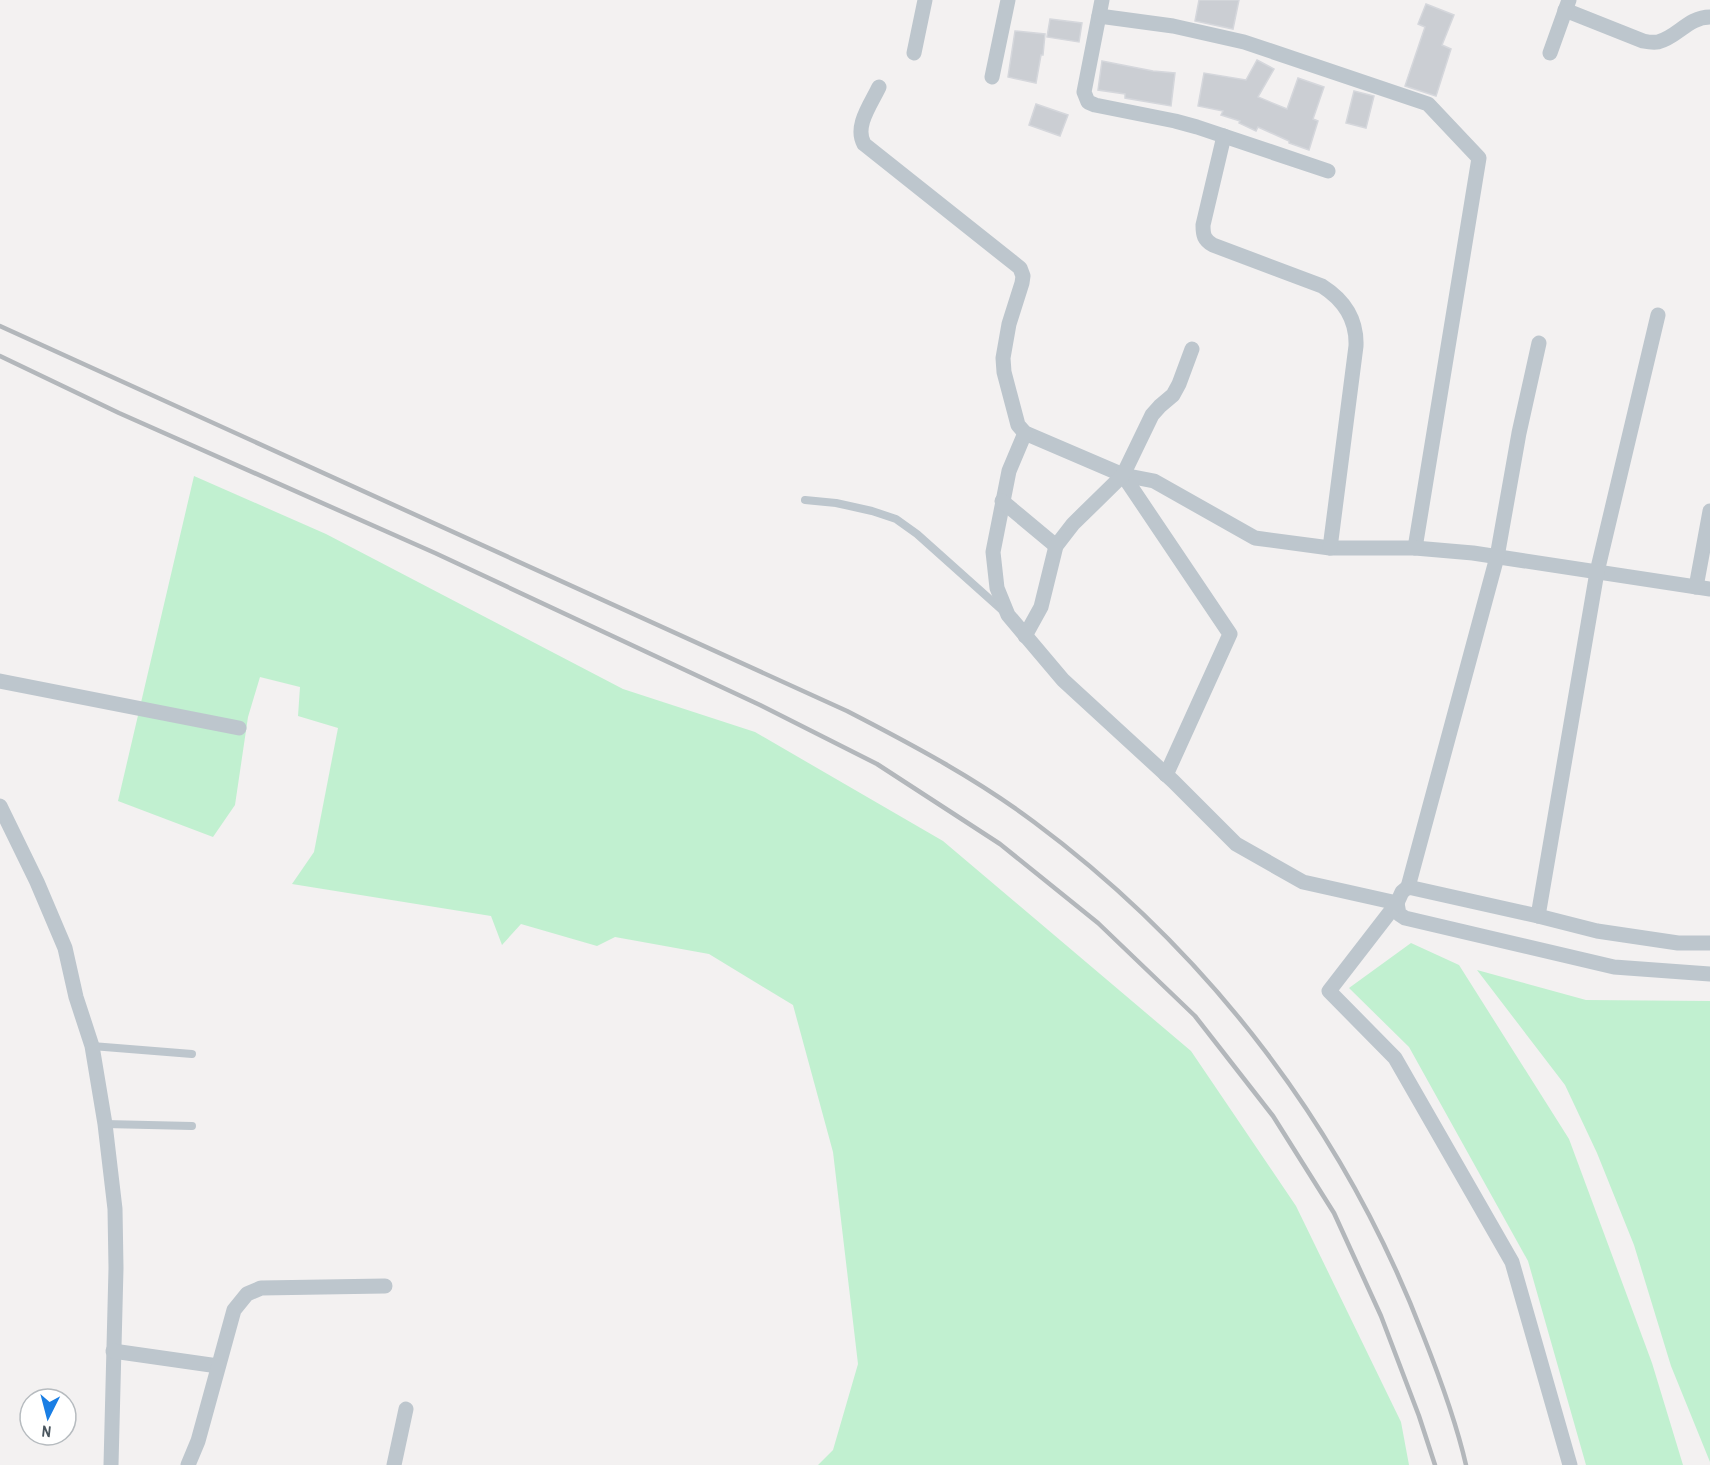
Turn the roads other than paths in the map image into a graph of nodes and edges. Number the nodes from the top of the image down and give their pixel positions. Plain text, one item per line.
1 (925, 0) edge
2 (1008, 0) edge
3 (1102, 0) edge
4 (1565, 3) edge
5 (1099, 16) junction
6 (1710, 18) edge
7 (914, 53) dead end
8 (1550, 53) dead end
9 (992, 77) dead end
10 (879, 87) dead end
11 (1224, 136) junction
12 (1328, 171) dead end
13 (1658, 315) dead end
14 (1539, 343) dead end
15 (1192, 349) dead end
16 (1025, 433) junction
17 (1123, 475) junction
18 (805, 500) dead end
19 (1002, 501) junction
20 (1710, 511) edge
21 (1056, 546) junction
22 (1330, 548) junction
23 (1415, 548) junction
24 (1497, 557) junction
25 (1597, 572) junction
26 (1703, 588) edge
27 (1008, 615) junction
28 (1025, 636) junction
29 (0, 681) edge
30 (239, 728) dead end
31 (1166, 775) junction
32 (0, 806) edge
33 (1408, 888) junction
34 (1397, 903) junction
35 (1538, 916) junction
36 (1710, 943) edge
37 (1710, 974) edge
38 (92, 1046) junction
39 (192, 1054) dead end
40 (105, 1124) junction
41 (192, 1126) dead end
42 (385, 1286) dead end
43 (113, 1351) junction
44 (218, 1366) junction
45 (406, 1409) dead end
46 (111, 1465) edge
47 (188, 1465) edge
48 (394, 1465) edge
49 (1570, 1465) edge

1 - 7 street
2 - 9 street
3 - 5 street
4 - 6 street
4 - 8 street
5 - 11 street
5 - 23 street
10 - 16 street
11 - 12 street
11 - 22 street
13 - 25 street
14 - 24 street
15 - 17 street
16 - 17 street
16 - 19 street
17 - 21 street
17 - 22 street
17 - 31 street
18 - 27 lane
19 - 21 street
19 - 27 street
20 - 26 street
21 - 28 street
22 - 23 street
23 - 24 street
24 - 25 street
24 - 33 street
25 - 26 street
25 - 35 street
27 - 28 street
28 - 31 street
29 - 30 street
31 - 34 street
32 - 38 street
33 - 34 street
33 - 35 street
34 - 37 street
34 - 49 street
35 - 36 street
38 - 39 lane
38 - 40 street
40 - 41 lane
40 - 43 street
42 - 44 street
43 - 44 street
43 - 46 street
44 - 47 street
45 - 48 street

